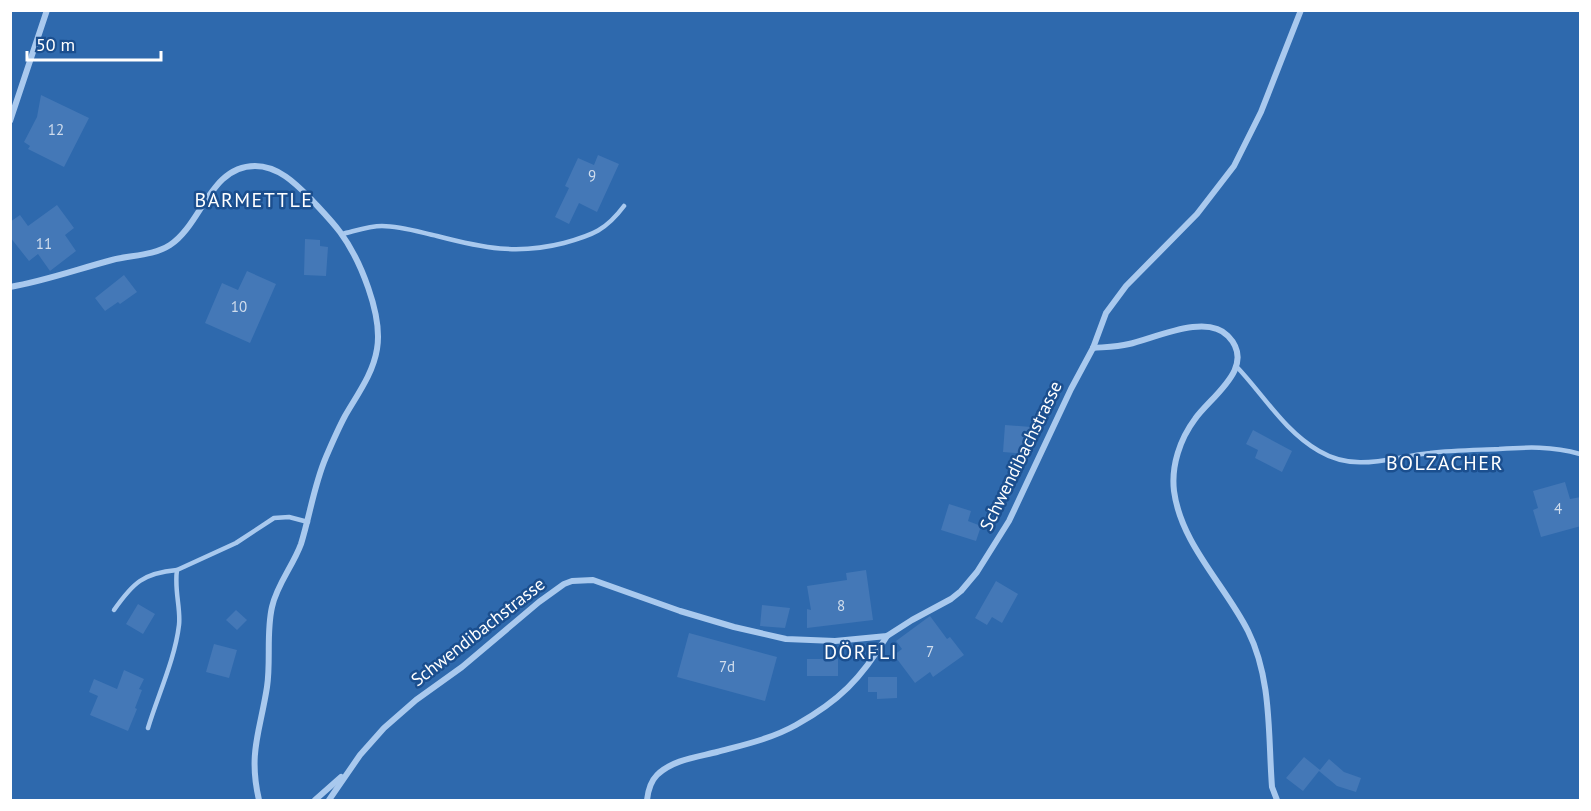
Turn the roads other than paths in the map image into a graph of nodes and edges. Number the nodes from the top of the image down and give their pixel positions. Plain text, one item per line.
1 (47, 10) edge
2 (1301, 10) edge
3 (10, 121) edge
4 (624, 206) dead end
5 (342, 234) junction
6 (10, 287) edge
7 (1093, 348) junction
8 (1236, 366) junction
9 (1581, 454) edge
10 (308, 522) junction
11 (177, 570) junction
12 (114, 609) dead end
13 (887, 636) junction
14 (148, 728) dead end
15 (349, 770) junction
16 (259, 801) edge
17 (315, 801) edge
18 (329, 801) edge
19 (647, 801) edge
20 (1277, 801) edge

1 - 3 street
2 - 7 street, Schwendibachstrasse
4 - 5 lane
5 - 6 street
5 - 10 street
7 - 8 street
7 - 13 street, Schwendibachstrasse
8 - 9 lane
8 - 20 street
10 - 11 lane
10 - 16 street
11 - 12 lane
11 - 14 lane
13 - 15 street, Schwendibachstrasse
13 - 19 street
15 - 17 street
15 - 18 street, Schwendibachstrasse

